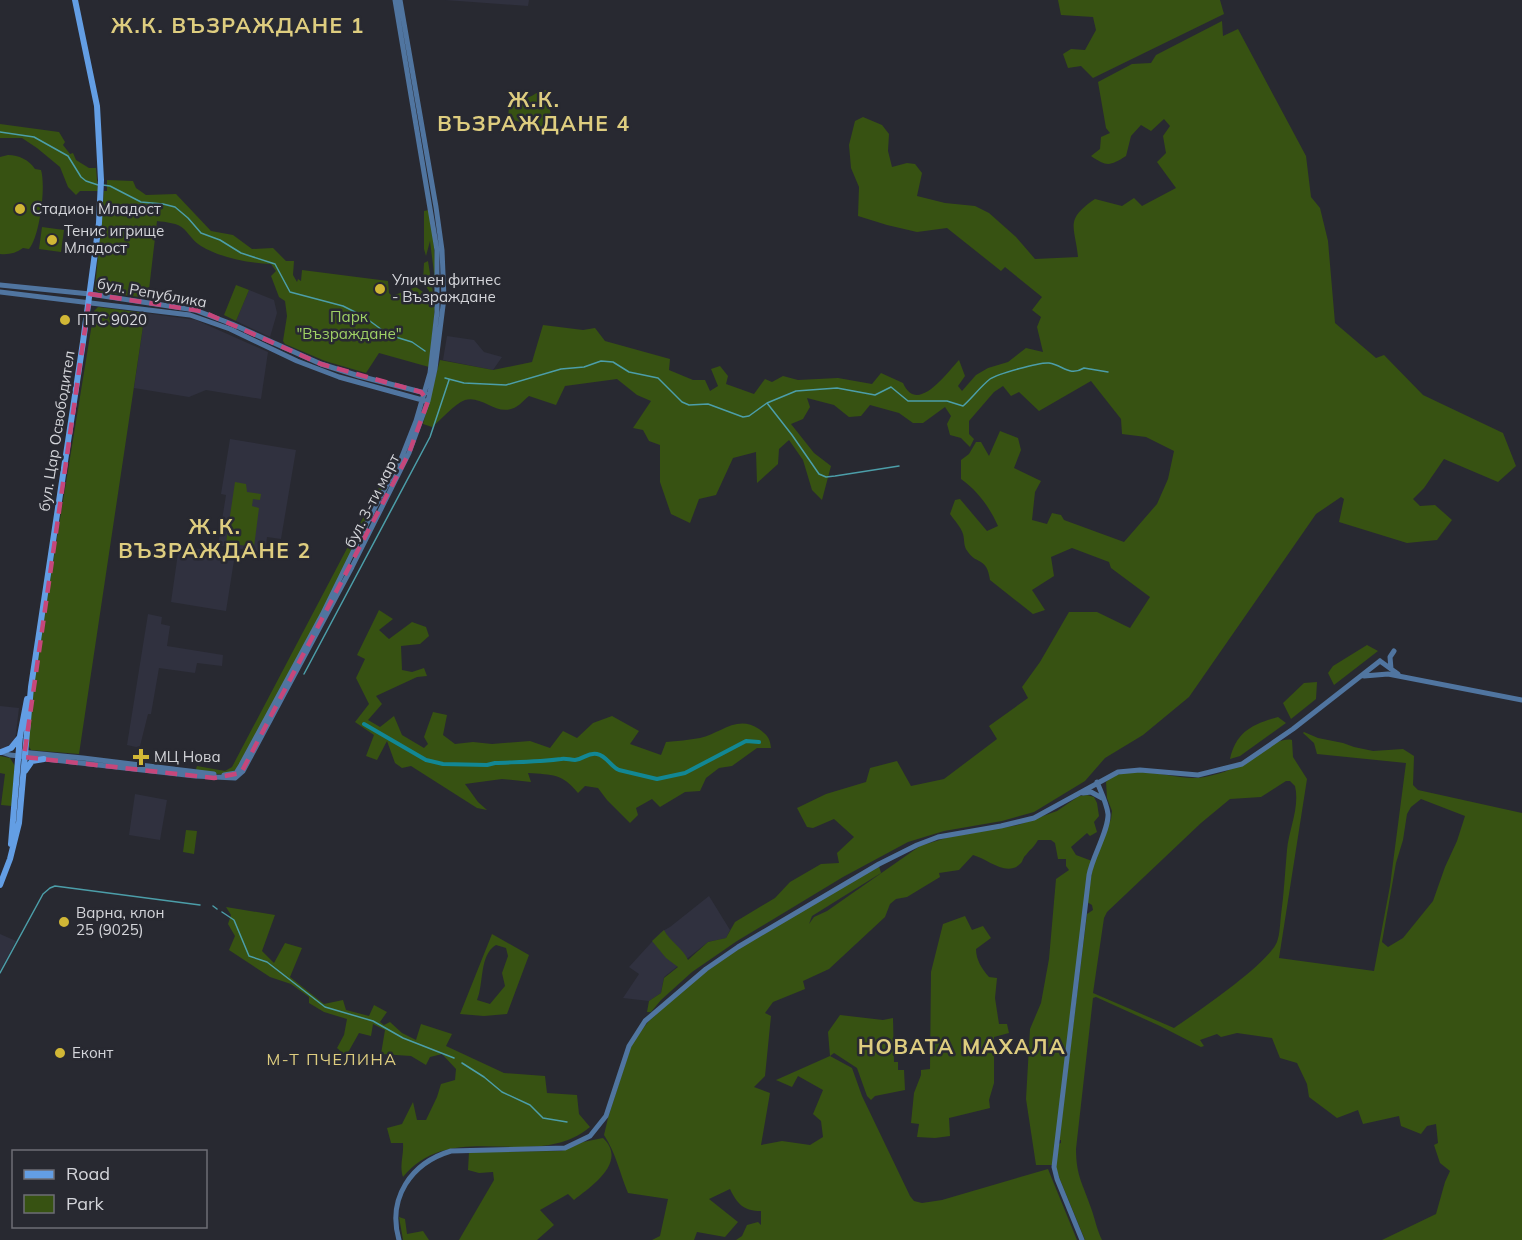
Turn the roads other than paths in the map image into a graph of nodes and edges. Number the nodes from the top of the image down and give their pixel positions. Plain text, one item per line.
1 (75, 0) edge
2 (395, 0) edge
3 (400, 0) edge
4 (0, 285) edge
5 (0, 292) edge
6 (89, 298) junction
7 (427, 393) junction
8 (425, 400) junction
9 (1394, 651) dead end
10 (1390, 672) junction
11 (1359, 677) junction
12 (31, 687) junction
13 (1522, 700) edge
14 (20, 736) junction
15 (1, 752) edge
16 (21, 754) junction
17 (44, 759) junction
18 (1104, 778) junction
19 (1097, 782) junction
20 (23, 784) junction
21 (1078, 794) junction
22 (1104, 801) junction
23 (0, 876) edge
24 (0, 885) edge
25 (399, 1240) edge
26 (1082, 1240) edge

1 - 6 main road, бул. Цар Освободител
2 - 7 street, бул. 3-ти март
3 - 7 street, бул. 3-ти март
4 - 6 street, бул. Република
5 - 6 street, бул. Република
6 - 7 street, бул. Република
6 - 8 street, бул. Република
6 - 12 main road, бул. Цар Освободител
7 - 8 street, бул. 3-ти март
8 - 16 street, бул. 3-ти март
8 - 17 street, бул. 3-ти март
9 - 10 street
10 - 11 street
10 - 11 street
10 - 13 street
11 - 18 street
12 - 14 main road, бул. Цар Освободител
12 - 16 main road, бул. Цар Освободител
14 - 15 main road
14 - 16 main road, бул. Цар Освободител
15 - 16 street
16 - 17 street, бул. 3-ти март
16 - 20 main road, бул. Цар Освободител
16 - 23 main road, бул. Цар Освободител
17 - 20 main road
18 - 19 street
18 - 22 street
19 - 21 street
19 - 22 street
20 - 24 main road, бул. Цар Освободител
21 - 22 street
21 - 25 street
22 - 26 street

